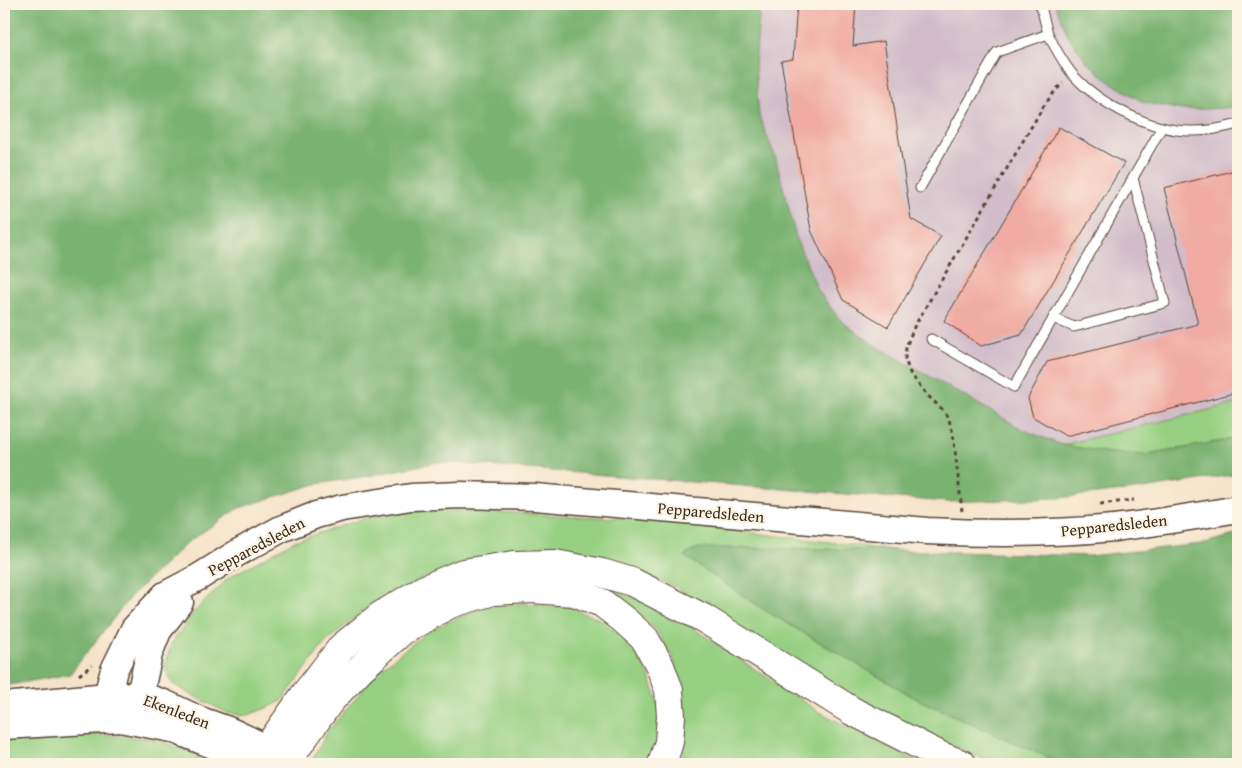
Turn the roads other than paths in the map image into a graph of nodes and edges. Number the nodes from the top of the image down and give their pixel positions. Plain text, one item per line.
1 (1040, 4) edge
2 (1048, 34) junction
3 (1238, 124) edge
4 (1162, 127) junction
5 (1133, 178) junction
6 (920, 188) dead end
7 (1054, 318) junction
8 (931, 339) dead end
9 (1238, 509) edge
10 (199, 577) junction
11 (140, 695) junction
12 (107, 696) junction
13 (4, 706) edge
14 (120, 719) junction
15 (4, 726) edge
16 (267, 761) edge
17 (662, 764) edge
18 (962, 764) edge

1 - 2 lane
2 - 4 lane
2 - 6 lane
3 - 4 lane
4 - 5 lane
5 - 7 lane
5 - 7 lane
7 - 8 lane
9 - 10 street, Pepparedsleden
10 - 11 street, Pepparedsleden
10 - 12 street, Pepparedsleden
11 - 12 street, Ekenleden
11 - 14 street, Pepparedsleden
11 - 16 street, Ekenleden
12 - 13 street, Ekenleden
12 - 14 street
14 - 15 street, Ekenleden
14 - 16 street, Ekenleden
16 - 17 highway
16 - 18 highway

